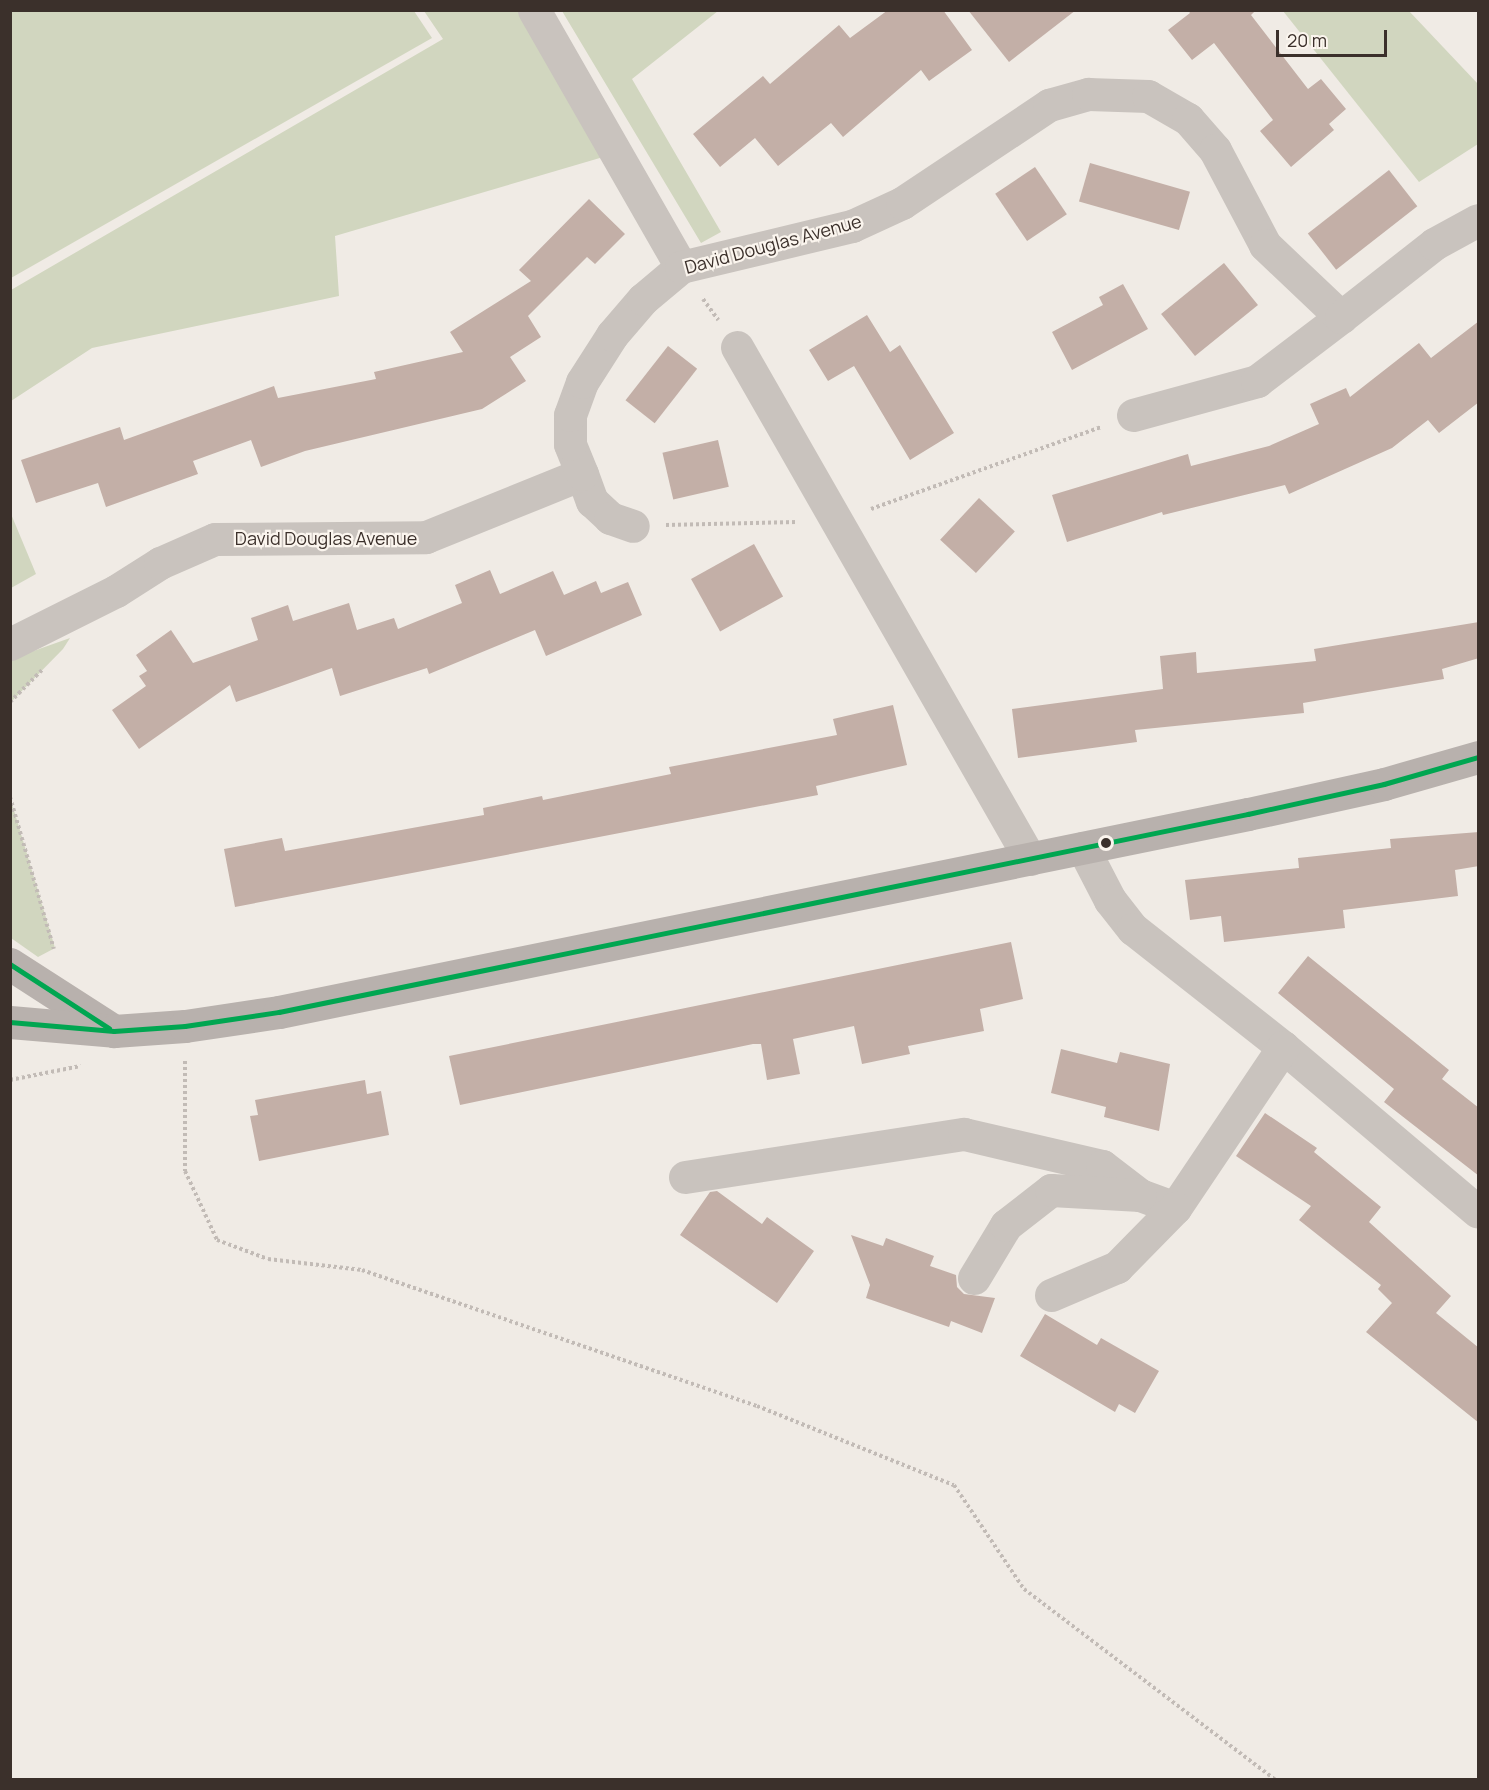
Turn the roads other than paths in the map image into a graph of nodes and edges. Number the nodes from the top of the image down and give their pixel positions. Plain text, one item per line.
1 (534, 10) edge
2 (1479, 220) edge
3 (681, 267) junction
4 (1341, 317) junction
5 (737, 347) road end
6 (1133, 415) road end
7 (582, 474) junction
8 (633, 526) road end
9 (10, 644) edge
10 (1479, 757) edge
11 (1083, 848) junction
12 (1030, 859) junction
13 (10, 964) edge
14 (10, 1022) edge
15 (114, 1031) junction
16 (1283, 1047) junction
17 (685, 1177) dead end
18 (1140, 1195) junction
19 (1175, 1208) junction
20 (1479, 1212) edge
21 (974, 1278) dead end
22 (1051, 1295) dead end

1 - 3 street
2 - 4 street
3 - 4 street, David Douglas Avenue
3 - 7 street, David Douglas Avenue
4 - 6 street
5 - 12 street
7 - 8 street
7 - 9 street, David Douglas Avenue
10 - 11 main road
11 - 12 main road
11 - 16 street
12 - 15 main road
13 - 15 main road
14 - 15 main road
16 - 19 street
16 - 20 street
17 - 18 street
18 - 19 street
18 - 21 street
19 - 22 street

